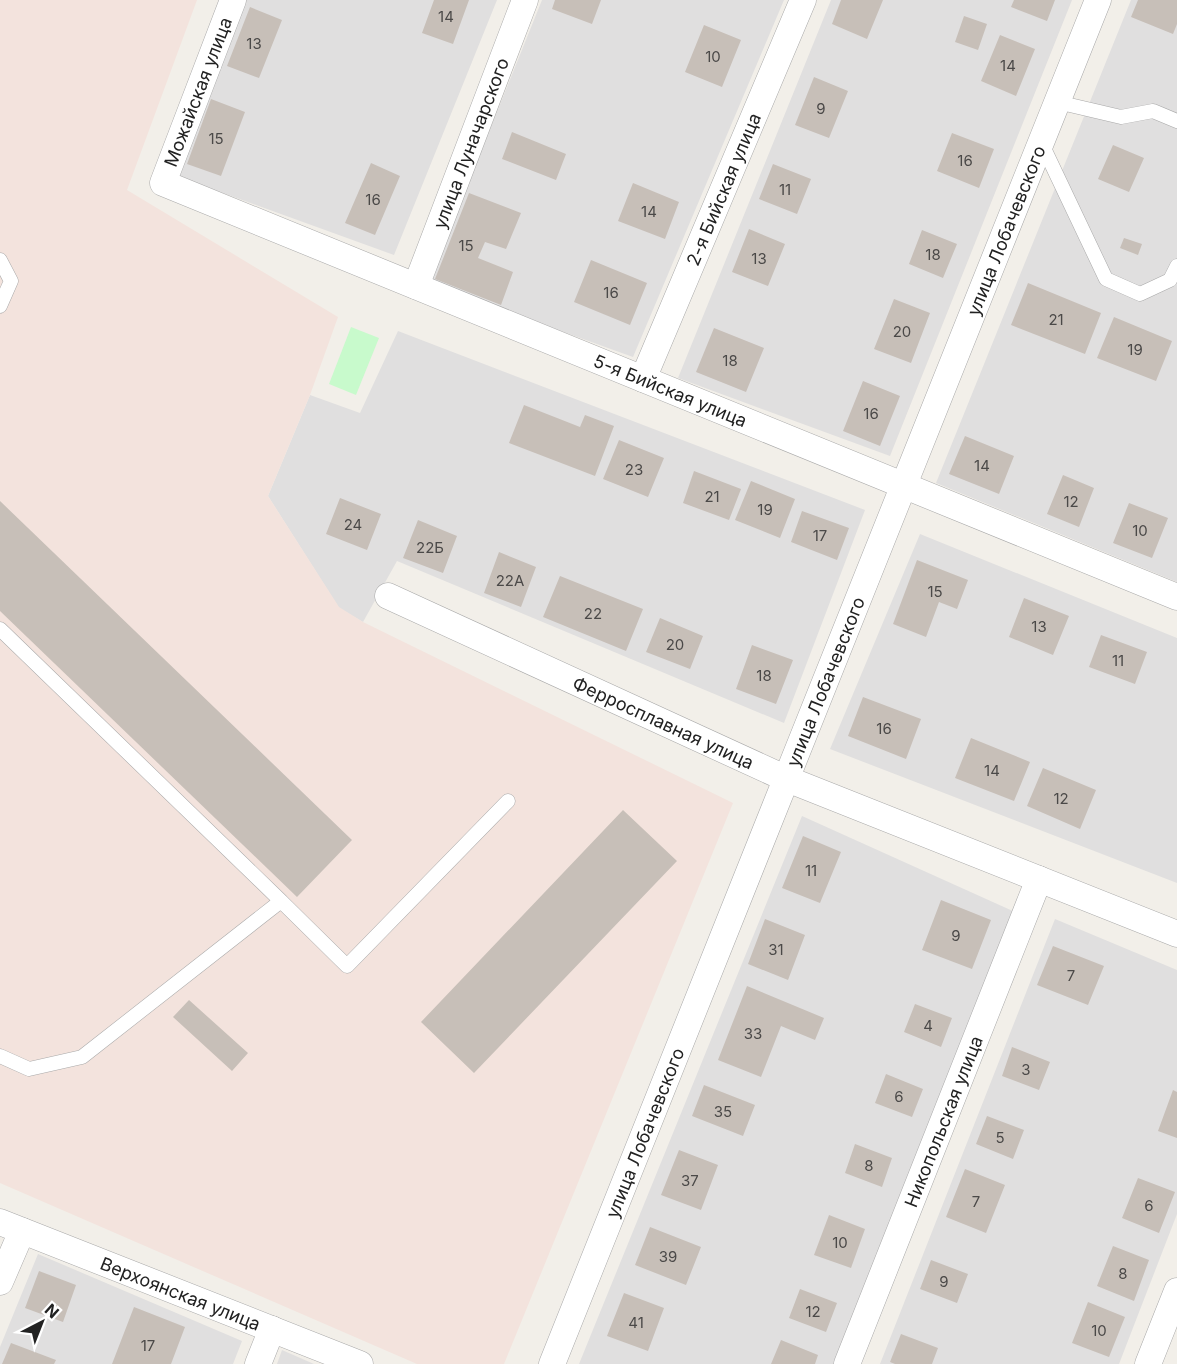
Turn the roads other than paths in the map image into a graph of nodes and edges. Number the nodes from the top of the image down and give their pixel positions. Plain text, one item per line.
1 (233, 0) edge
2 (525, 0) edge
3 (803, 0) edge
4 (1098, 0) edge
5 (1057, 102) junction
6 (1177, 121) edge
7 (1041, 142) junction
8 (163, 183) joint
9 (0, 260) edge
10 (1177, 266) edge
11 (416, 286) junction
12 (0, 306) edge
13 (643, 379) junction
14 (904, 486) junction
15 (388, 596) dead end
16 (1177, 597) edge
17 (0, 629) edge
18 (787, 778) junction
19 (508, 801) dead end
20 (1040, 879) junction
21 (281, 901) junction
22 (1177, 934) edge
23 (0, 1056) edge
24 (11, 1226) edge
25 (0, 1282) edge
26 (1177, 1291) edge
27 (272, 1329) junction
28 (258, 1364) edge
29 (360, 1364) edge
30 (552, 1364) edge
31 (848, 1364) edge
32 (1148, 1364) edge

1 - 8 street, Можайская улица
2 - 11 street, улица Луначарского
3 - 13 street, 2-я Бийская улица
4 - 5 street, улица Лобачевского
5 - 6 lane
5 - 7 street, улица Лобачевского
7 - 10 lane
7 - 14 street, улица Лобачевского
8 - 11 street, 5-я Бийская улица
9 - 12 lane
11 - 13 street, 5-я Бийская улица
13 - 14 street, 5-я Бийская улица
14 - 16 street, 5-я Бийская улица
14 - 18 street, улица Лобачевского
15 - 18 street, Ферросплавная улица
17 - 21 lane
18 - 20 street, Ферросплавная улица
18 - 30 street, улица Лобачевского
19 - 21 lane
20 - 22 street, Ферросплавная улица
20 - 31 street, Никопольская улица
21 - 23 lane
24 - 25 street
24 - 27 street, Верхоянская улица
26 - 32 street
27 - 28 street
27 - 29 street, Верхоянская улица

